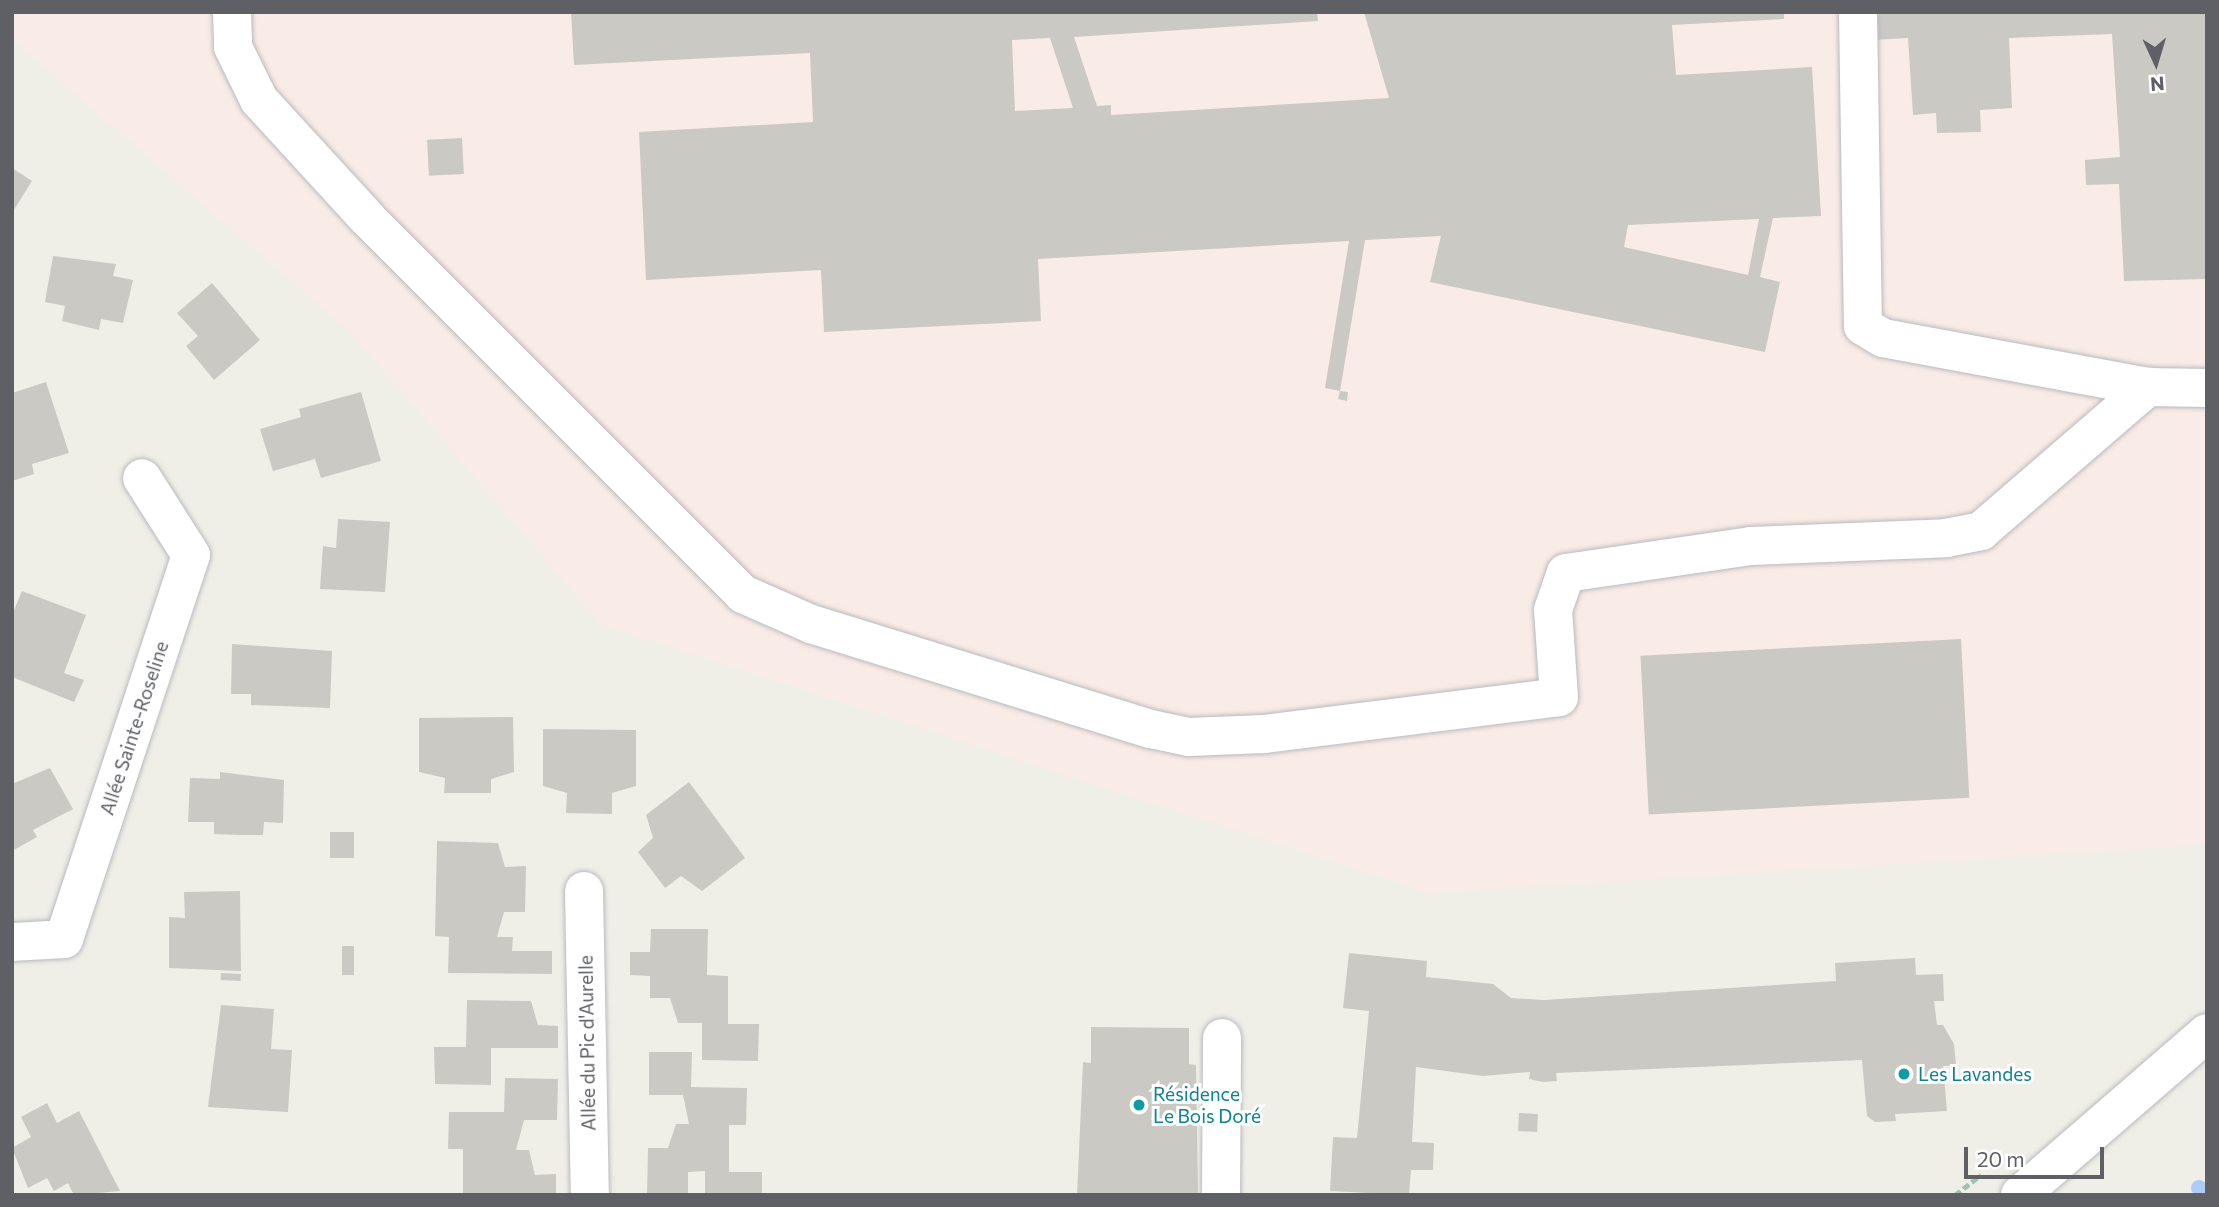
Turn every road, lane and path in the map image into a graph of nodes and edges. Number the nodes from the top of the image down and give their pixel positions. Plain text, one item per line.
1 (232, 12) edge
2 (1858, 12) edge
3 (2148, 387) junction
4 (2207, 388) edge
5 (142, 478) dead end
6 (584, 891) dead end
7 (12, 942) edge
8 (2207, 1033) edge
9 (1222, 1038) dead end
10 (2032, 1191) edge
11 (590, 1195) edge
12 (1221, 1195) edge

1 - 3 street
2 - 3 street
3 - 4 street
5 - 7 street, Allée Sainte-Roseline
6 - 11 street, Allée du Pic d'Aurelle
8 - 10 street
9 - 12 street

